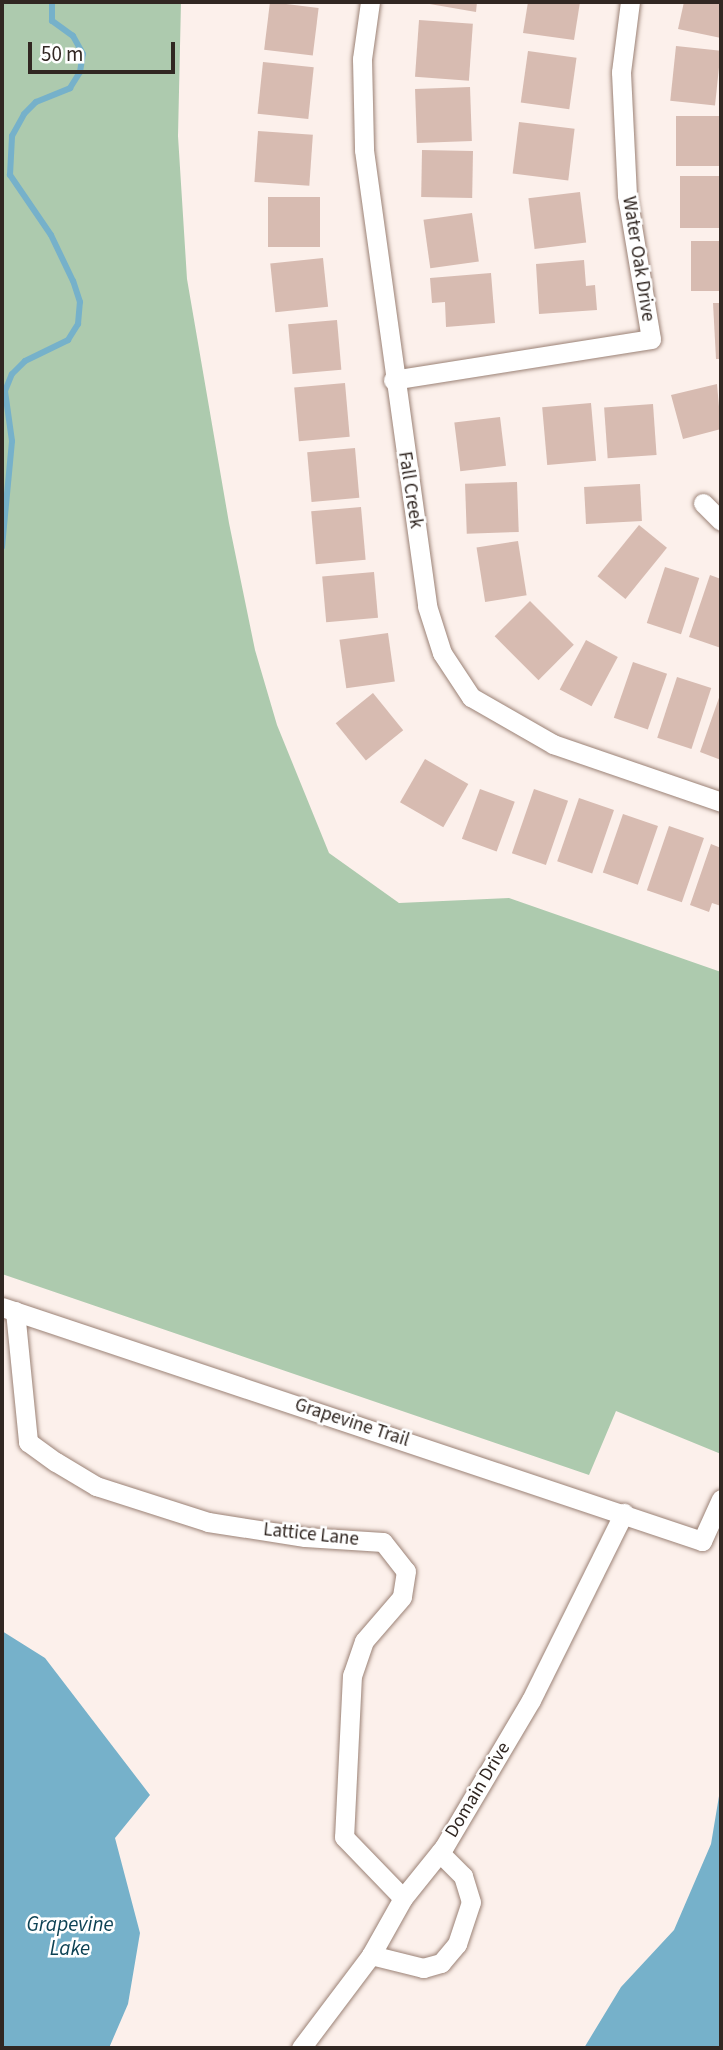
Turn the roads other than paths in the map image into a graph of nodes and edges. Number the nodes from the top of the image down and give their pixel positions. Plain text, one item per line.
1 (370, 2) edge
2 (630, 2) edge
3 (393, 380) junction
4 (703, 503) dead end
5 (721, 522) edge
6 (721, 802) edge
7 (8, 1309) edge
8 (721, 1499) edge
9 (624, 1513) junction
10 (440, 1853) junction
11 (403, 1898) junction
12 (371, 1955) junction
13 (301, 2048) edge

1 - 3 street, Fall Creek
2 - 3 street, Water Oak Drive
3 - 6 street, Fall Creek
4 - 5 street
7 - 9 street, Grapevine Trail
7 - 11 street, Lattice Lane
8 - 9 street, Grapevine Trail
9 - 10 street, Domain Drive
10 - 11 street, Domain Drive
10 - 12 street
11 - 12 street, Domain Drive
12 - 13 street, Domain Drive

